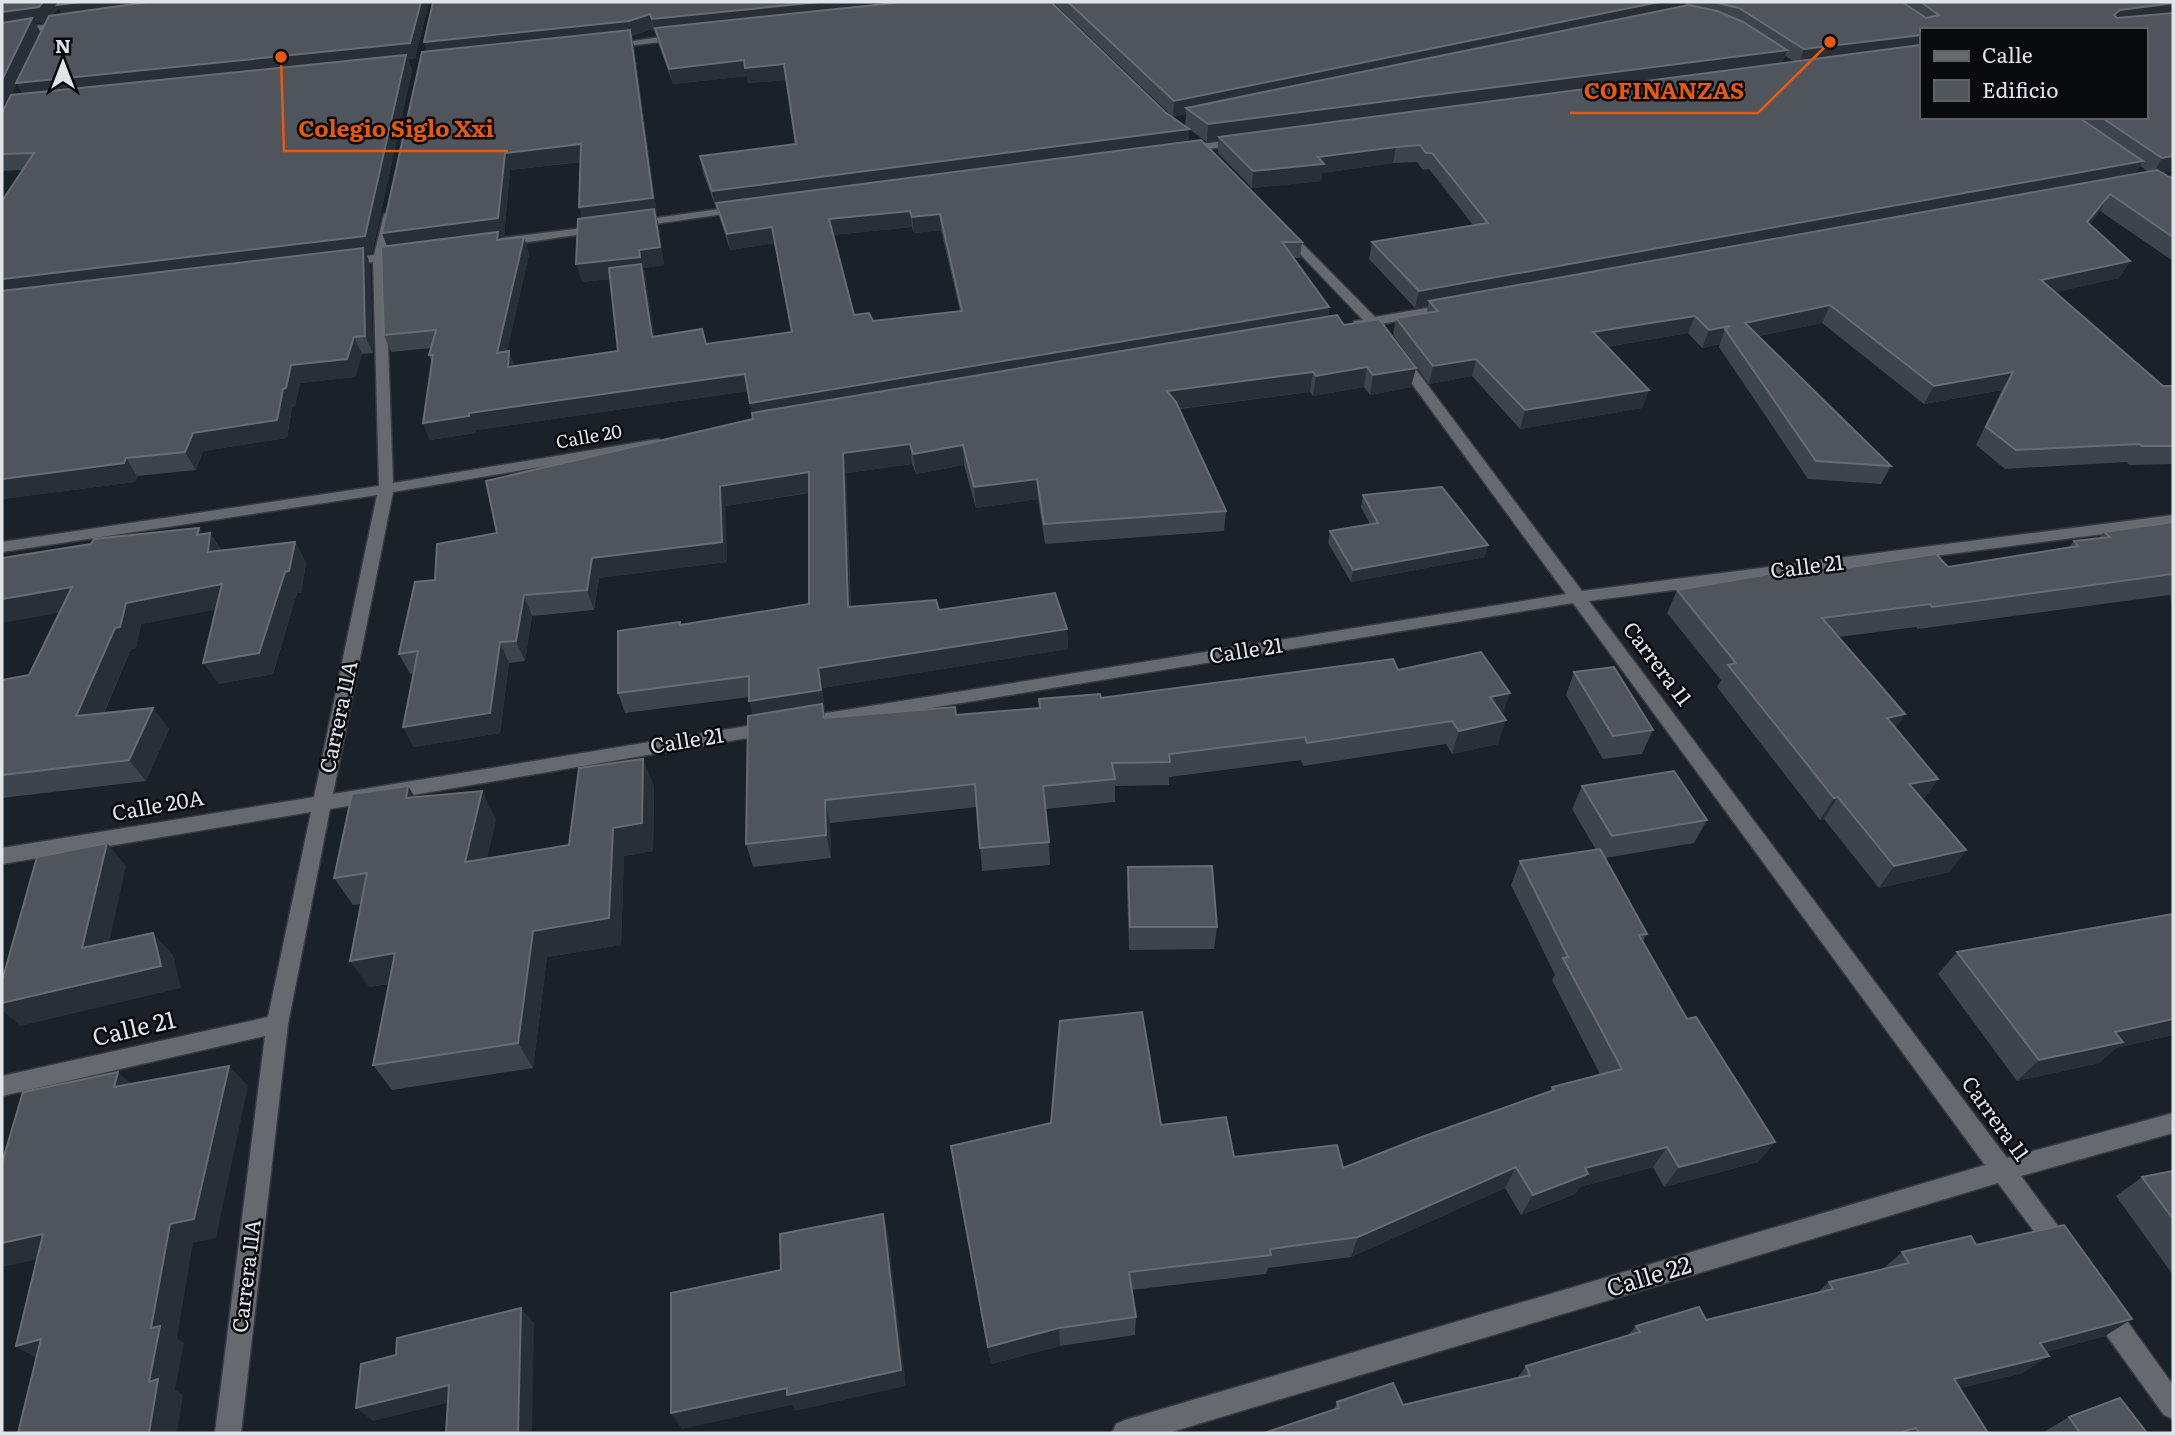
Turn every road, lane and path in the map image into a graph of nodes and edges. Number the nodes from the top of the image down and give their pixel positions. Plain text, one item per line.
1 (64, 10) edge
2 (79, 23) edge
3 (51, 27) junction
4 (2, 33) edge
5 (696, 36) edge
6 (46, 38) edge
7 (601, 46) edge
8 (1181, 132) edge
9 (1258, 140) edge
10 (1202, 147) junction
11 (1175, 151) edge
12 (1221, 166) edge
13 (391, 207) edge
14 (750, 208) edge
15 (1269, 215) edge
16 (626, 225) edge
17 (612, 227) edge
18 (489, 244) edge
19 (420, 253) edge
20 (379, 258) junction
21 (338, 263) edge
22 (1468, 304) edge
23 (1373, 322) junction
24 (1345, 327) edge
25 (674, 440) edge
26 (386, 489) junction
27 (2173, 520) edge
28 (2, 547) edge
29 (1579, 597) junction
30 (322, 800) junction
31 (2, 856) edge
32 (277, 1024) junction
33 (2, 1086) edge
34 (2173, 1123) edge
35 (2004, 1170) junction
36 (2069, 1260) edge
37 (2093, 1294) edge
38 (2173, 1406) edge
39 (228, 1433) edge
40 (1125, 1433) edge

1 - 3 street
2 - 3 street
3 - 4 street
3 - 6 street
5 - 7 street
8 - 10 street
9 - 10 street
10 - 11 street
10 - 12 street
13 - 20 street, Carrera 11A
14 - 16 street
15 - 23 street, Carrera 11
17 - 18 street
19 - 20 street
20 - 21 street
20 - 26 street, Carrera 11A
22 - 23 street
23 - 24 street
23 - 29 street, Carrera 11
25 - 26 street, Calle 20
26 - 28 street, Calle 20
26 - 30 street, Carrera 11A
27 - 29 street, Calle 21
29 - 30 street, Calle 21
29 - 35 street, Carrera 11
30 - 31 street, Calle 20A
30 - 32 street, Carrera 11A
32 - 33 street, Calle 21
32 - 39 street, Carrera 11A
34 - 35 street, Calle 22
35 - 36 street, Carrera 11
35 - 40 street, Calle 22
37 - 38 street

